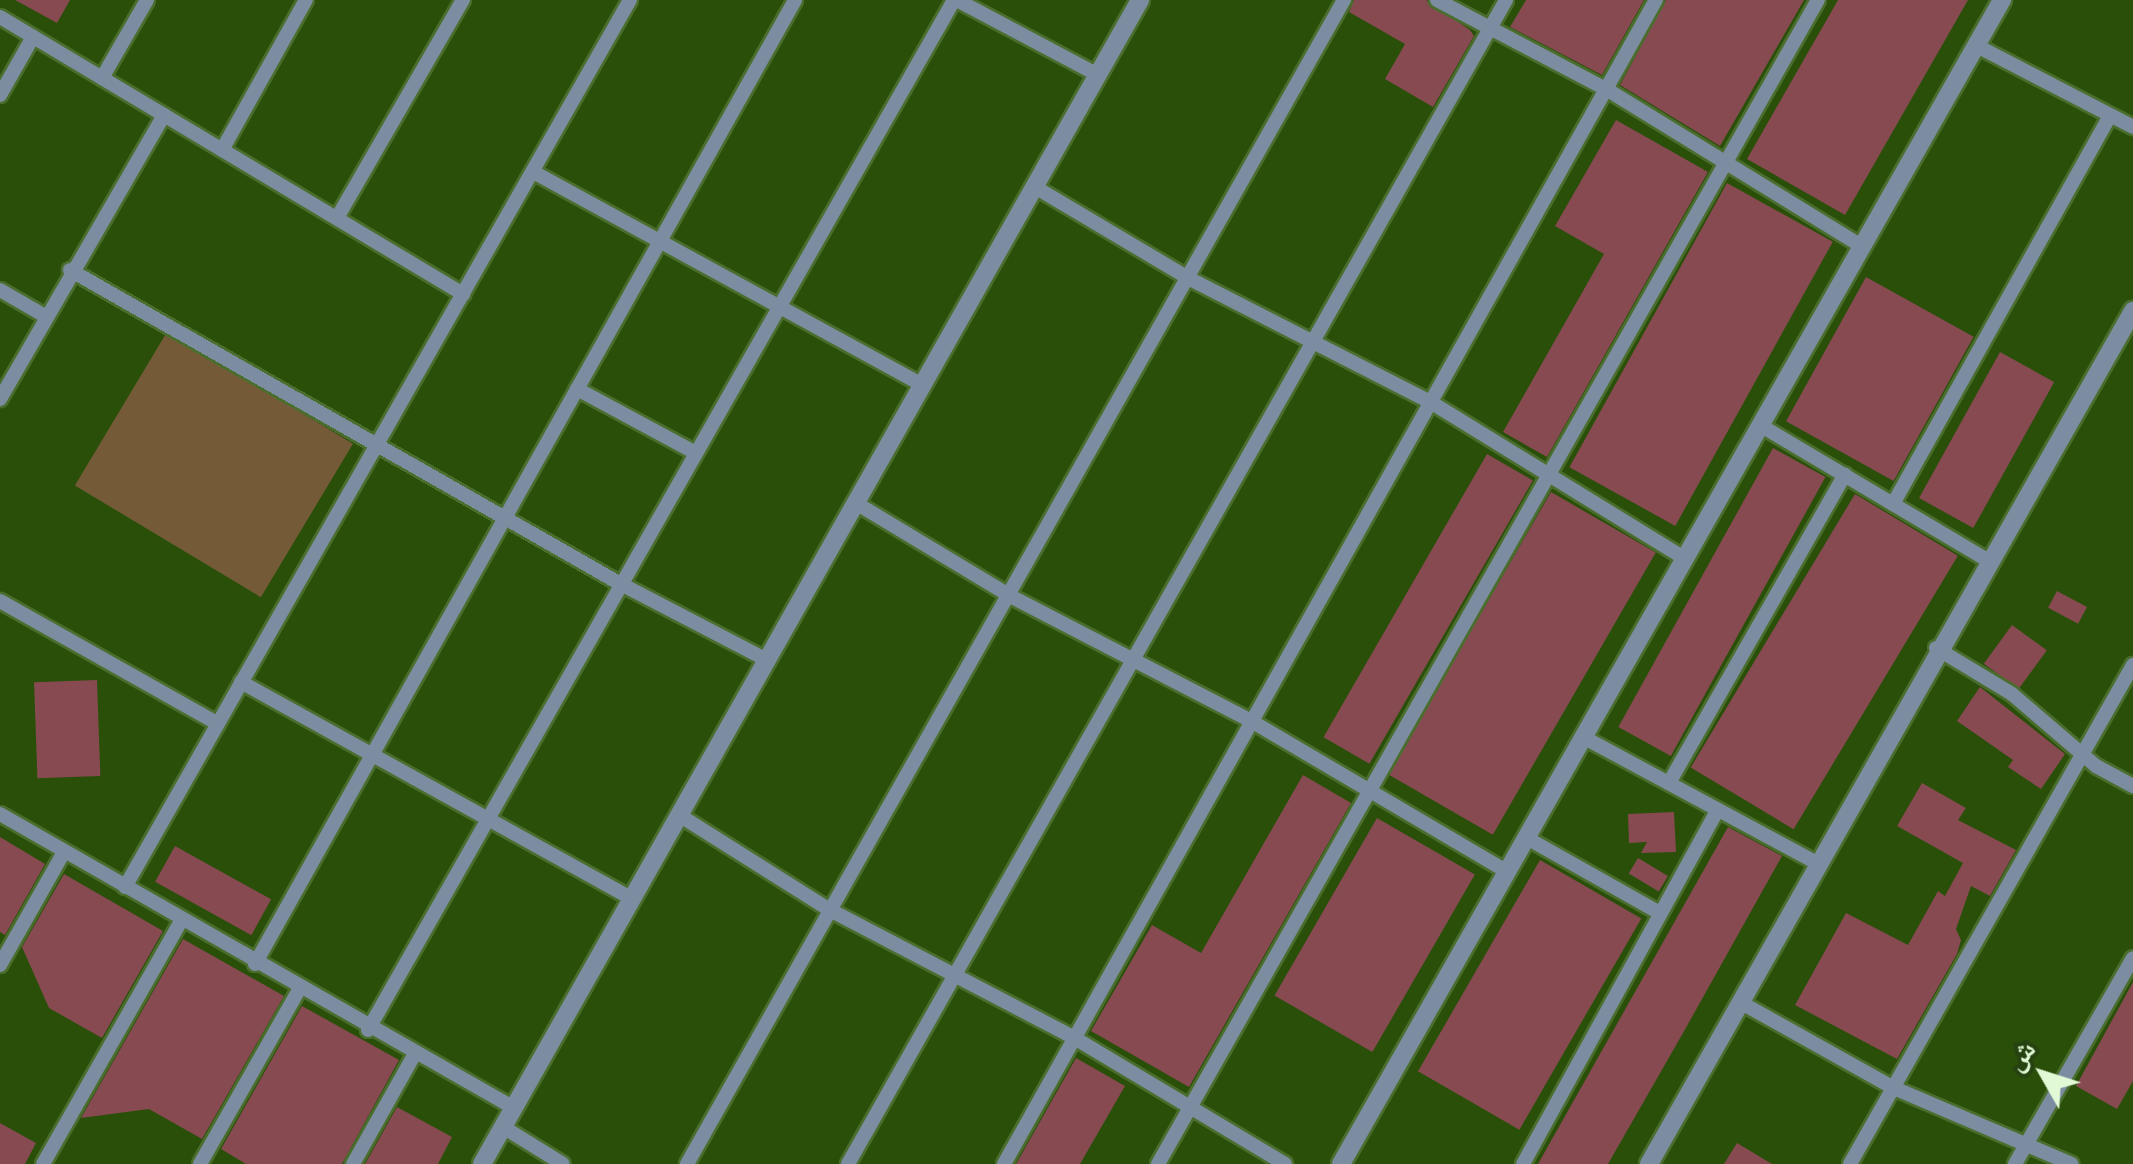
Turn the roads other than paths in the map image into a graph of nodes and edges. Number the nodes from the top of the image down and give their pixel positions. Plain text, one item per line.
1 (146, 0) edge
2 (306, 0) edge
3 (463, 0) edge
4 (630, 0) edge
5 (795, 0) edge
6 (955, 0) edge
7 (1140, 0) edge
8 (1344, 0) edge
9 (1437, 0) edge
10 (1506, 0) edge
11 (1656, 0) edge
12 (1818, 0) edge
13 (2002, 0) edge
14 (0, 18) edge
15 (1489, 30) junction
16 (33, 37) junction
17 (1976, 46) junction
18 (1098, 75) junction
19 (102, 78) junction
20 (1606, 89) junction
21 (0, 95) edge
22 (164, 115) junction
23 (2110, 115) junction
24 (2133, 127) edge
25 (222, 150) junction
26 (1724, 166) junction
27 (537, 174) junction
28 (1034, 187) junction
29 (336, 218) junction
30 (659, 243) junction
31 (1860, 245) junction
32 (70, 270) junction
33 (1188, 278) junction
34 (0, 290) edge
35 (463, 294) junction
36 (775, 309) junction
37 (2133, 312) edge
38 (45, 316) junction
39 (1312, 344) junction
40 (922, 385) junction
41 (577, 389) junction
42 (0, 400) edge
43 (1432, 403) junction
44 (1760, 425) junction
45 (375, 445) junction
46 (694, 452) junction
47 (1845, 476) junction
48 (1547, 479) junction
49 (856, 502) junction
50 (1894, 504) junction
51 (505, 517) junction
52 (1684, 558) junction
53 (1990, 562) junction
54 (619, 583) junction
55 (1010, 596) junction
56 (0, 601) edge
57 (1936, 648) junction
58 (767, 660) junction
59 (1131, 663) junction
60 (2133, 665) edge
61 (240, 682) junction
62 (1253, 722) junction
63 (218, 724) junction
64 (1583, 737) junction
65 (2084, 750) junction
66 (371, 757) junction
67 (1669, 783) junction
68 (2133, 786) edge
69 (1370, 794) junction
70 (1718, 810) junction
71 (0, 814) edge
72 (680, 815) junction
73 (487, 821) junction
74 (1525, 837) junction
75 (64, 852) junction
76 (1819, 864) junction
77 (1506, 870) junction
78 (125, 887) junction
79 (632, 899) junction
80 (830, 910) junction
81 (1660, 913) junction
82 (182, 921) junction
83 (2133, 958) edge
84 (255, 964) junction
85 (0, 965) edge
86 (953, 978) junction
87 (300, 990) junction
88 (1740, 1002) junction
89 (368, 1030) junction
90 (1073, 1037) junction
91 (413, 1056) junction
92 (1894, 1088) junction
93 (514, 1108) junction
94 (1188, 1110) junction
95 (503, 1128) junction
96 (2028, 1141) junction
97 (43, 1164) edge
98 (200, 1164) edge
99 (353, 1164) edge
100 (482, 1164) edge
101 (563, 1164) edge
102 (687, 1164) edge
103 (848, 1164) edge
104 (1004, 1164) edge
105 (1158, 1164) edge
106 (1284, 1164) edge
107 (1340, 1164) edge
108 (1523, 1164) edge
109 (1649, 1164) edge
110 (1850, 1164) edge
111 (2015, 1164) edge
112 (2071, 1164) edge

1 - 19 street
2 - 25 street
3 - 29 street
4 - 27 street
5 - 30 street
6 - 18 street
6 - 36 street
7 - 18 street
8 - 33 street
9 - 15 street
10 - 15 street
11 - 20 street
12 - 26 street
13 - 17 street
14 - 16 street
15 - 20 street
15 - 39 street
16 - 19 street
16 - 21 street
17 - 23 street
17 - 31 street
18 - 28 street
19 - 22 street
20 - 26 street
20 - 43 street
22 - 25 street
22 - 32 street
23 - 24 street
23 - 50 street
25 - 29 street
26 - 31 street
26 - 48 street
27 - 30 street
27 - 35 street
28 - 33 street
28 - 40 street
29 - 35 street
30 - 36 street
30 - 41 street
31 - 44 street
32 - 38 street
32 - 45 street
33 - 39 street
33 - 55 street
34 - 38 street
35 - 45 street
36 - 40 street
36 - 46 street
37 - 53 street
38 - 42 street
39 - 43 street
39 - 59 street
40 - 49 street
41 - 46 street
41 - 51 street
43 - 48 street
43 - 62 street
44 - 47 street
44 - 52 street
45 - 51 street
45 - 61 street
46 - 54 street
47 - 50 street
47 - 67 street
48 - 52 street
48 - 69 street
49 - 55 street
49 - 58 street
50 - 53 street
51 - 54 street
51 - 66 street
52 - 64 street
53 - 57 street
54 - 58 street
54 - 73 street
55 - 59 street
55 - 80 street
56 - 63 street
57 - 65 street
57 - 76 street
58 - 72 street
59 - 62 street
59 - 86 street
60 - 65 street
61 - 63 street
61 - 66 street
62 - 69 street
62 - 90 street
63 - 78 street
64 - 67 street
64 - 74 street
65 - 68 street
65 - 92 street
66 - 73 street
66 - 84 street
67 - 70 street
69 - 77 street
69 - 94 street
70 - 76 street
70 - 81 street
71 - 75 street
72 - 79 street
72 - 80 street
73 - 79 street
73 - 89 street
74 - 77 street
74 - 81 street
75 - 78 street
75 - 85 street
76 - 88 street
77 - 107 street
78 - 82 street
79 - 93 street
80 - 86 street
80 - 102 street
81 - 108 street
82 - 84 street
82 - 97 street
83 - 96 street
84 - 87 street
86 - 90 street
86 - 103 street
87 - 89 street
87 - 98 street
88 - 92 street
88 - 109 street
89 - 91 street
90 - 94 street
90 - 104 street
91 - 93 street
91 - 99 street
92 - 96 street
92 - 110 street
93 - 95 street
94 - 105 street
94 - 106 street
95 - 100 street
95 - 101 street
96 - 111 street
96 - 112 street

